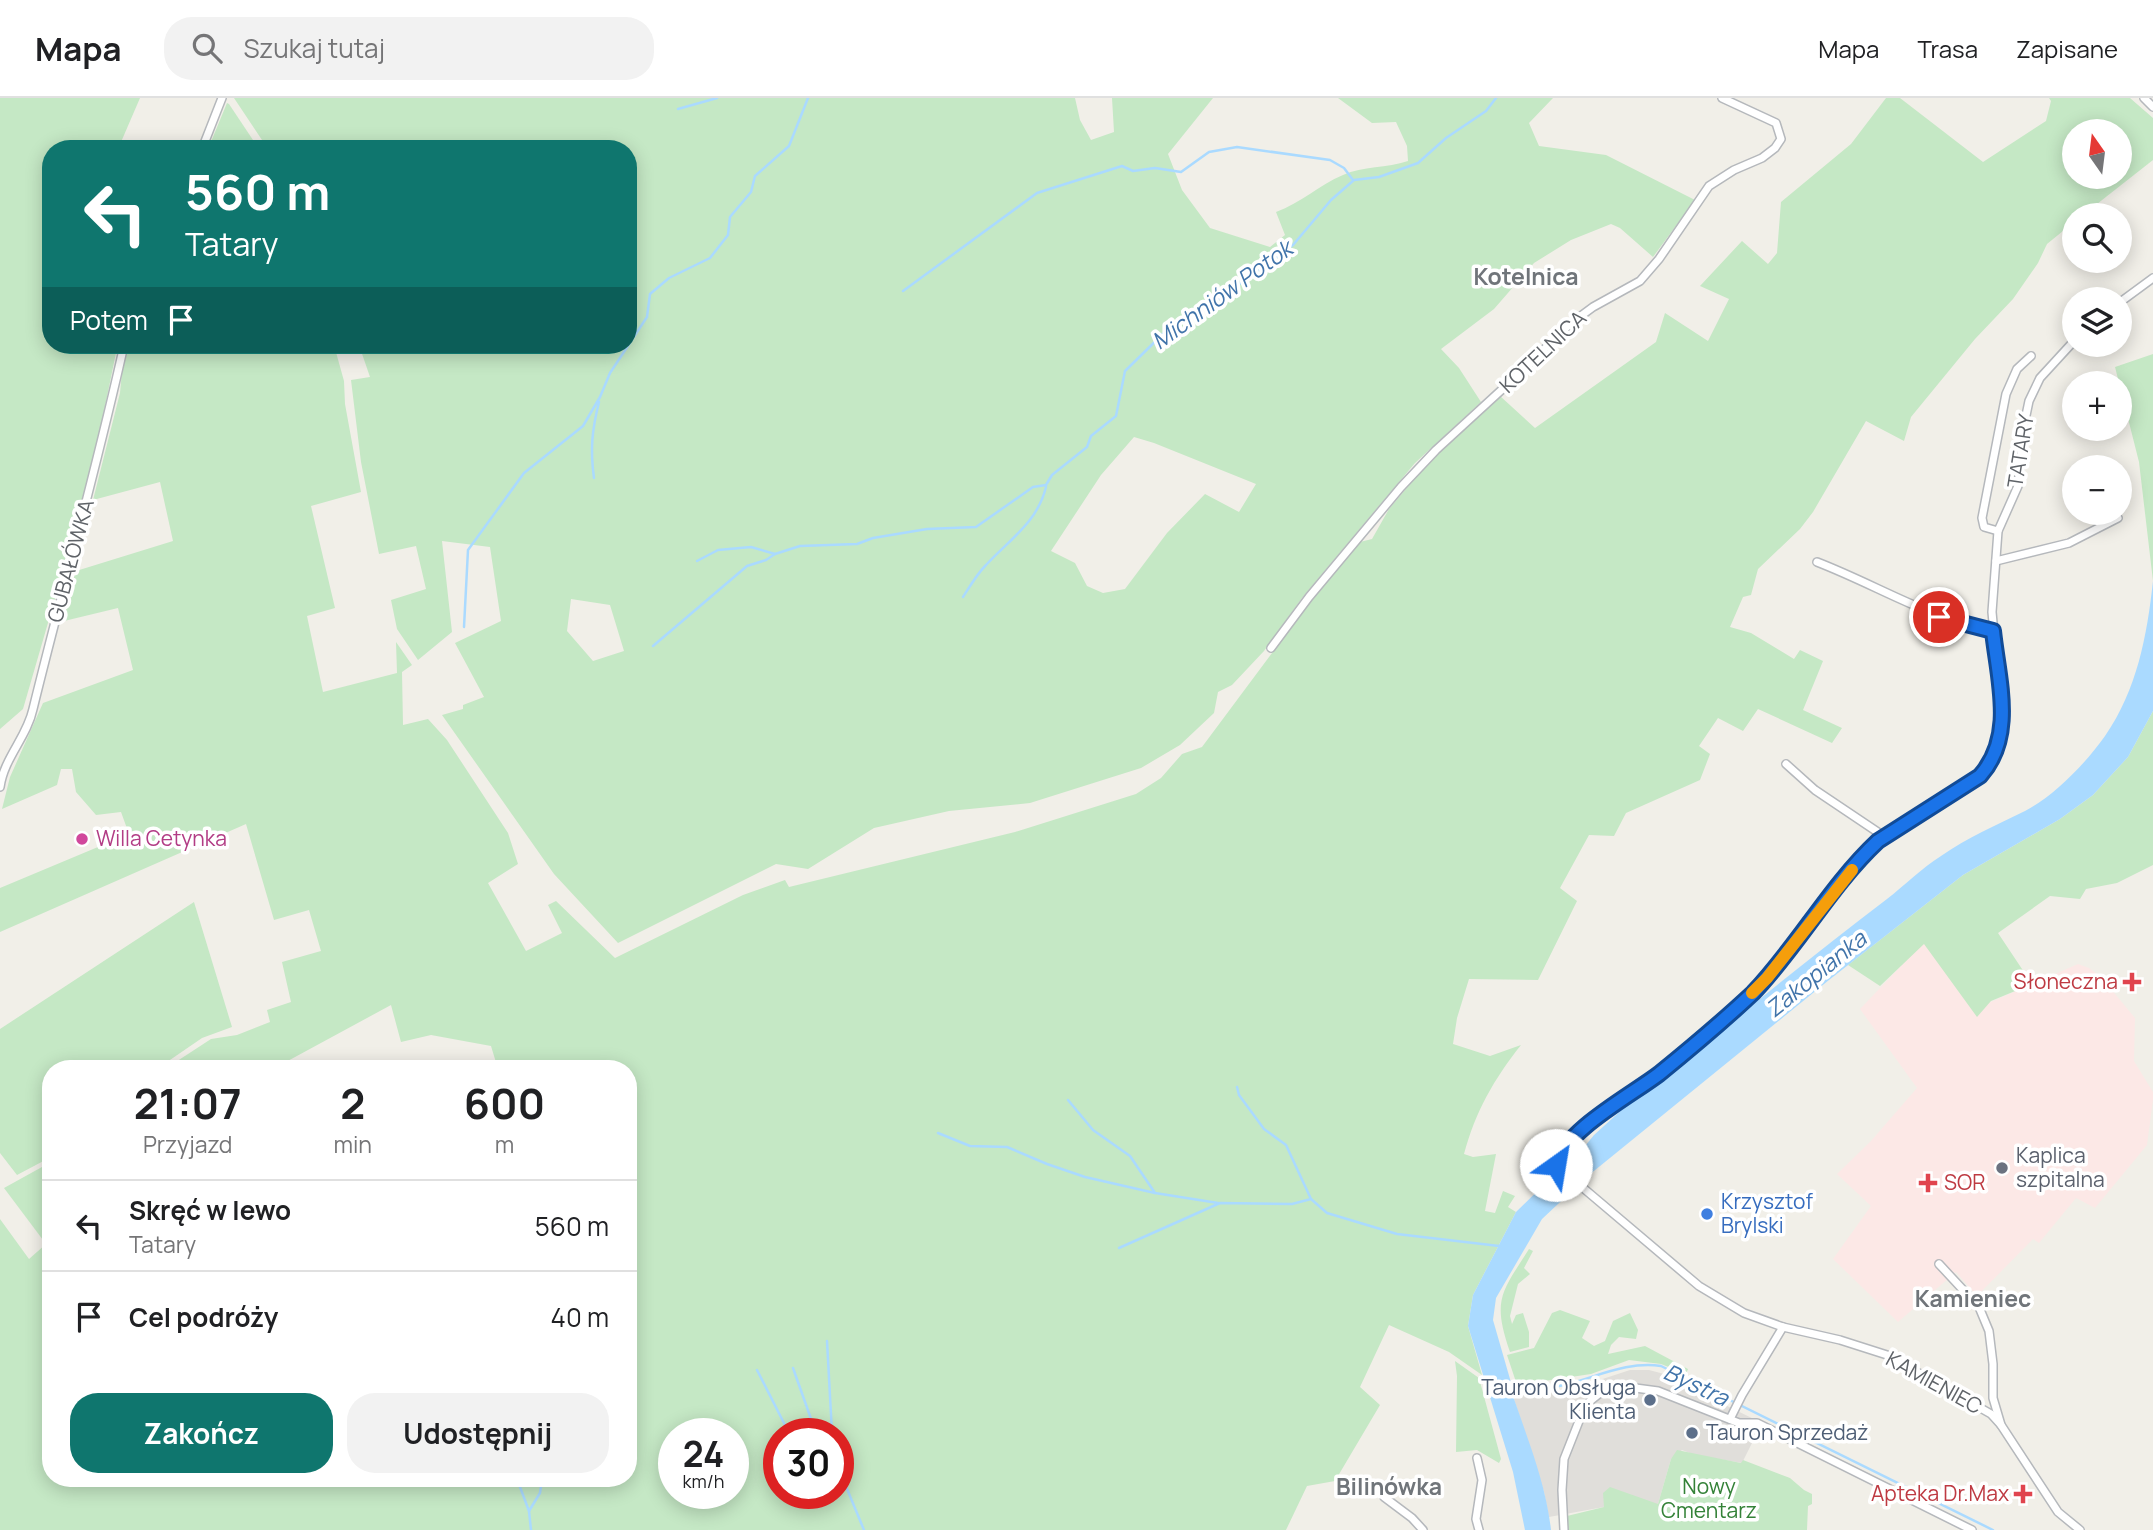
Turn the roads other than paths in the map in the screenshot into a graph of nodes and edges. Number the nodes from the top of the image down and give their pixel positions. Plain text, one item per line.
1 (222, 98) edge
2 (1722, 98) edge
3 (2144, 98) edge
4 (2153, 107) edge
5 (206, 140) edge
6 (2153, 278) edge
7 (2132, 293) edge
8 (122, 354) edge
9 (2062, 354) edge
10 (2032, 356) dead end
11 (2104, 525) edge
12 (1998, 531) junction
13 (1996, 561) junction
14 (1817, 562) dead end
15 (1993, 631) junction
16 (1271, 649) dead end
17 (1786, 764) dead end
18 (1, 773) edge
19 (0, 787) edge
20 (1885, 837) junction
21 (1588, 1192) joint
22 (1939, 1264) dead end
23 (1783, 1327) junction
24 (1730, 1419) junction
25 (2000, 1425) junction
26 (1477, 1458) dead end
27 (1384, 1497) dead end
28 (1423, 1530) edge
29 (1479, 1530) edge
30 (1564, 1530) edge
31 (1972, 1530) edge
32 (2080, 1530) edge

1 - 5 street
2 - 16 street, KOTELNICA
3 - 4 street
6 - 7 street
8 - 18 street, GUBAŁÓWKA
9 - 12 street, TATARY
10 - 12 street, TATARY
11 - 13 street
12 - 13 street, TATARY
13 - 15 street, TATARY
14 - 15 street
15 - 20 street, TATARY
17 - 20 street
18 - 19 street, GUBAŁÓWKA
20 - 21 street, TATARY
21 - 23 street, KAMIENIEC
22 - 25 street, KAMIENIEC
23 - 24 street
23 - 25 street, KAMIENIEC
24 - 30 street
24 - 31 street
25 - 32 street, KAMIENIEC
26 - 29 street
27 - 28 street

